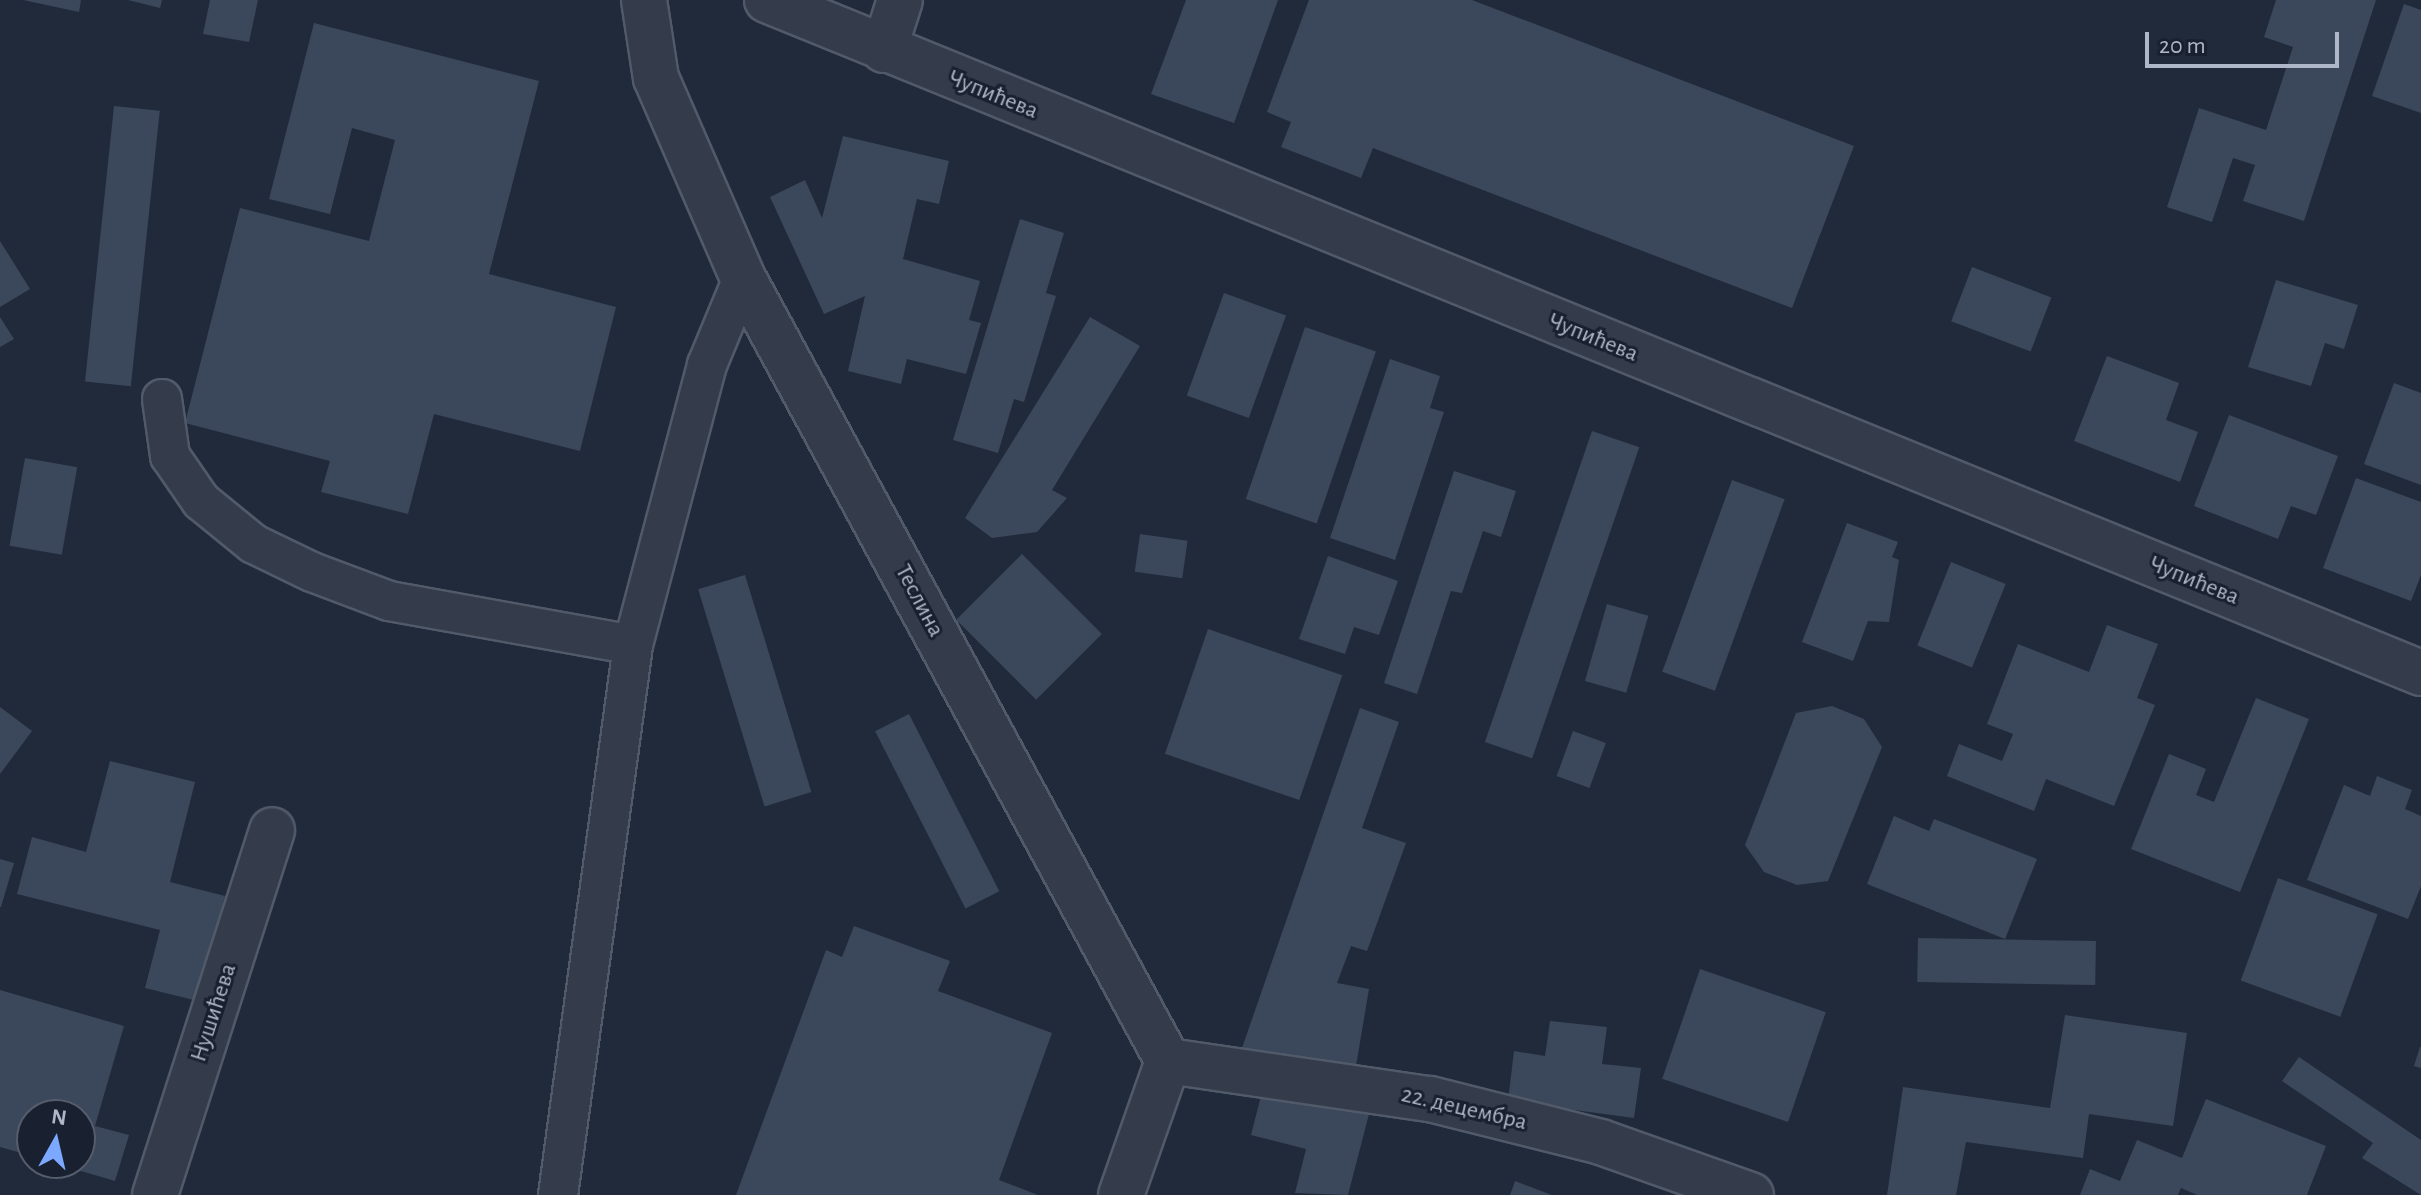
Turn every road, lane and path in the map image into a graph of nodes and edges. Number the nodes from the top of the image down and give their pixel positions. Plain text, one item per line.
1 (644, 0) edge
2 (767, 0) edge
3 (900, 0) edge
4 (884, 50) junction
5 (743, 278) junction
6 (162, 399) dead end
7 (633, 645) junction
8 (2421, 673) edge
9 (272, 830) dead end
10 (1168, 1061) junction
11 (155, 1195) edge
12 (558, 1195) edge
13 (1121, 1195) edge
14 (1751, 1195) edge

1 - 5 street, Теслина
2 - 4 street, Чупићева
3 - 4 street
4 - 8 street, Чупићева
5 - 7 lane
5 - 10 street, Теслина
6 - 7 lane
7 - 12 lane
9 - 11 street, Нушићева
10 - 13 street
10 - 14 street, 22. децембра

